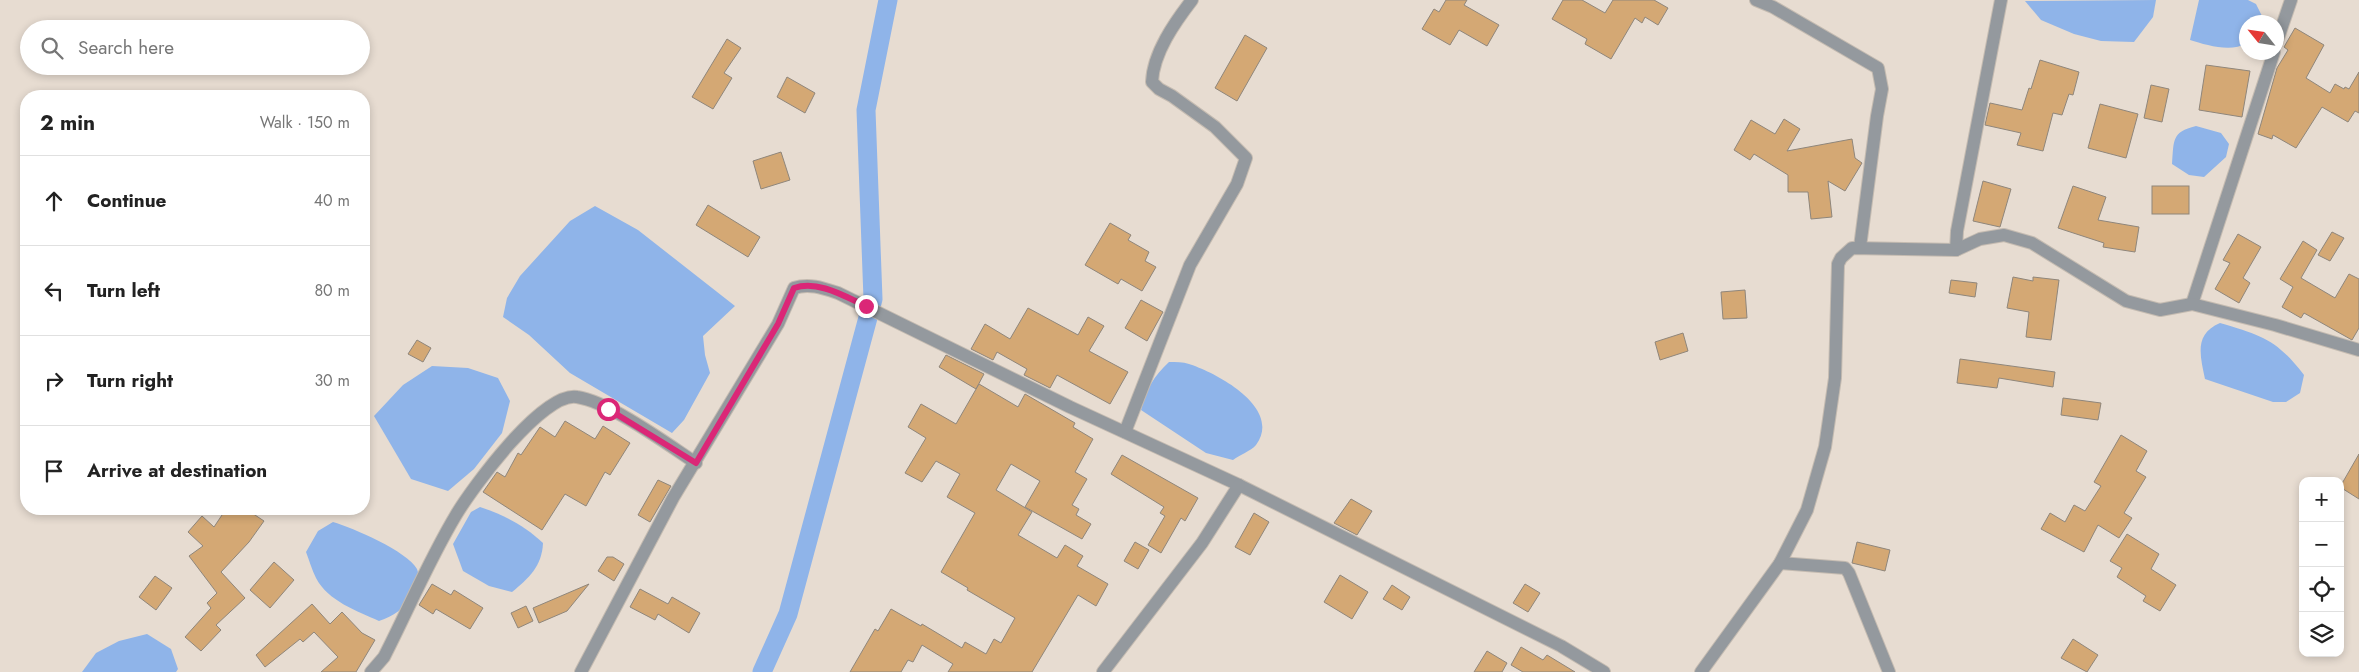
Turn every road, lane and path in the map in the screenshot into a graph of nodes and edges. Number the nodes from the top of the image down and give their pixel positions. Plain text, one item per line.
1 (1192, 0) edge
2 (1756, 0) edge
3 (2001, 0) edge
4 (2291, 0) edge
5 (2284, 21) edge
6 (2271, 60) edge
7 (1860, 247) junction
8 (1956, 250) junction
9 (2192, 304) junction
10 (2359, 350) edge
11 (1124, 432) junction
12 (696, 463) junction
13 (1239, 485) junction
14 (1780, 563) junction
15 (371, 672) edge
16 (581, 672) edge
17 (1103, 672) edge
18 (1604, 672) edge
19 (1701, 672) edge
20 (1889, 672) edge

1 - 11 street
2 - 7 street
3 - 8 street
4 - 5 street
6 - 9 street
7 - 8 street
7 - 14 street
8 - 9 street
9 - 10 street
11 - 12 street
11 - 13 street
12 - 15 street
12 - 16 street
13 - 17 street
13 - 18 street
14 - 19 street
14 - 20 street

